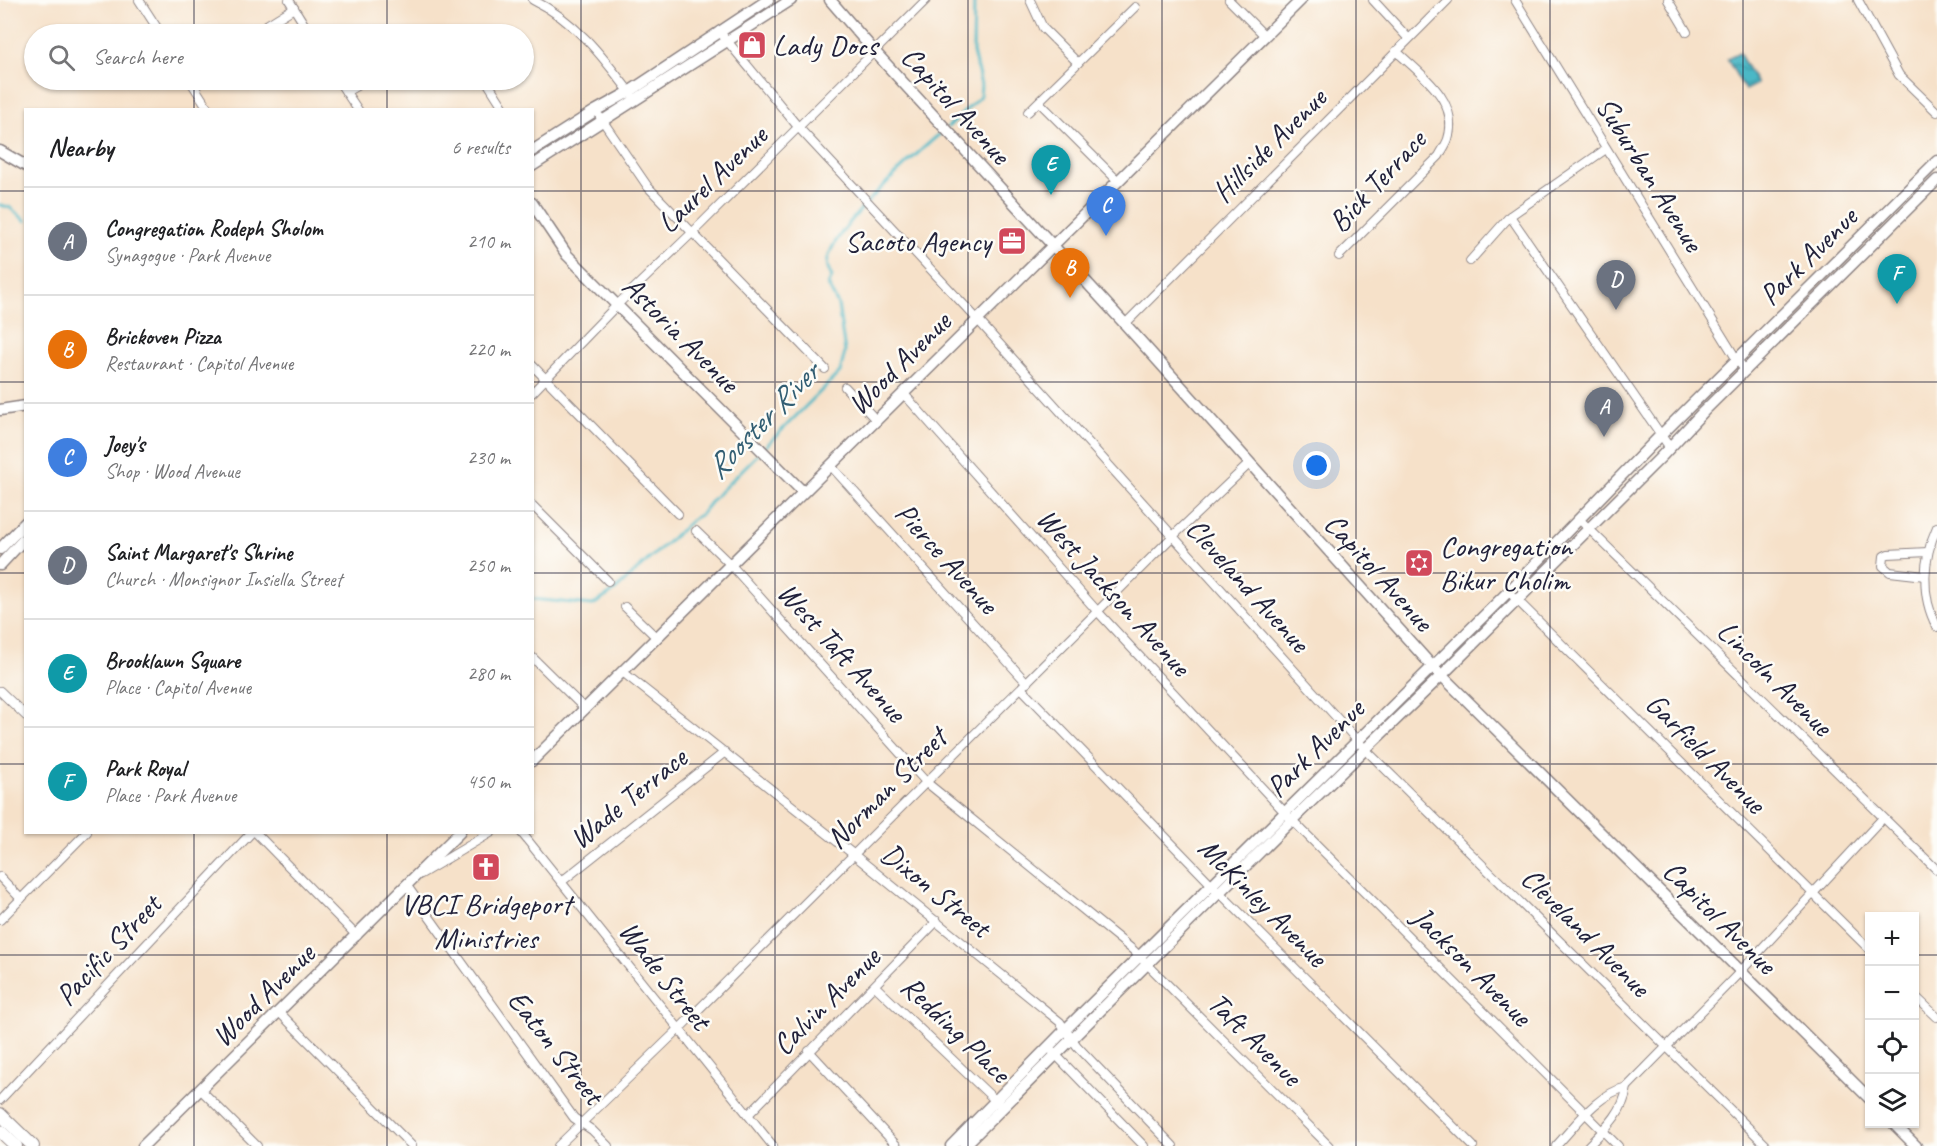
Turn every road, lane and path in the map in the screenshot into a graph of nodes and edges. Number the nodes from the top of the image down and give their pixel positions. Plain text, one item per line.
1 (139, 0) edge
2 (533, 0) edge
3 (768, 0) edge
4 (791, 0) edge
5 (830, 0) edge
6 (926, 0) edge
7 (1030, 0) edge
8 (1229, 0) edge
9 (1301, 0) edge
10 (1373, 0) edge
11 (1448, 0) edge
12 (1515, 0) edge
13 (1668, 0) edge
14 (1858, 0) edge
15 (291, 4) edge
16 (1135, 7) dead end
17 (155, 24) edge
18 (265, 24) edge
19 (304, 24) edge
20 (719, 32) junction
21 (1687, 32) dead end
22 (1264, 36) junction
23 (1408, 38) junction
24 (726, 41) junction
25 (1396, 51) junction
26 (875, 52) junction
27 (1078, 63) junction
28 (196, 90) edge
29 (350, 90) edge
30 (492, 90) edge
31 (346, 92) joint
32 (632, 96) junction
33 (1039, 102) junction
34 (208, 108) edge
35 (357, 108) edge
36 (504, 108) edge
37 (595, 111) junction
38 (1028, 112) dead end
39 (1937, 112) edge
40 (602, 121) junction
41 (799, 128) junction
42 (1606, 149) junction
43 (534, 150) edge
44 (0, 151) edge
45 (1937, 161) edge
46 (536, 164) edge
47 (24, 165) edge
48 (1117, 180) junction
49 (1937, 180) edge
50 (534, 206) edge
51 (1892, 206) junction
52 (1510, 216) junction
53 (1902, 216) junction
54 (693, 232) junction
55 (1867, 232) junction
56 (1875, 242) junction
57 (1052, 246) junction
58 (1340, 256) dead end
59 (1470, 261) dead end
60 (618, 304) junction
61 (977, 319) junction
62 (1125, 324) junction
63 (1737, 360) junction
64 (534, 367) edge
65 (825, 369) dead end
66 (1746, 371) junction
67 (547, 380) junction
68 (1714, 384) junction
69 (845, 387) dead end
70 (534, 391) edge
71 (904, 394) junction
72 (1723, 394) junction
73 (24, 406) edge
74 (0, 410) edge
75 (877, 421) junction
76 (1660, 436) junction
77 (1670, 448) junction
78 (1249, 464) junction
79 (831, 466) junction
80 (803, 492) junction
81 (534, 507) edge
82 (678, 514) dead end
83 (1580, 520) junction
84 (24, 524) edge
85 (1937, 527) edge
86 (1588, 528) junction
87 (696, 531) dead end
88 (1172, 537) junction
89 (24, 539) edge
90 (0, 549) edge
91 (1928, 552) junction
92 (0, 565) edge
93 (731, 565) junction
94 (1925, 576) junction
95 (608, 581) dead end
96 (1509, 591) junction
97 (1517, 600) junction
98 (625, 607) dead end
99 (1098, 612) junction
100 (1937, 627) edge
101 (657, 638) junction
102 (534, 659) edge
103 (1432, 666) junction
104 (624, 672) junction
105 (1441, 676) junction
106 (1024, 686) junction
107 (0, 691) edge
108 (585, 709) junction
109 (24, 714) edge
110 (1357, 739) junction
111 (1365, 749) junction
112 (725, 752) junction
113 (534, 759) edge
114 (926, 782) junction
115 (1288, 816) junction
116 (1883, 818) junction
117 (85, 834) edge
118 (251, 834) edge
119 (255, 834) edge
120 (458, 834) edge
121 (489, 834) edge
122 (523, 834) edge
123 (853, 854) junction
124 (1937, 870) edge
125 (0, 877) edge
126 (415, 877) junction
127 (561, 882) junction
128 (407, 886) junction
129 (1215, 889) junction
130 (1813, 893) junction
131 (21, 899) junction
132 (0, 920) edge
133 (937, 921) junction
134 (357, 936) junction
135 (1865, 946) edge
136 (1143, 961) junction
137 (1741, 971) junction
138 (875, 986) junction
139 (1919, 999) edge
140 (279, 1012) junction
141 (1937, 1017) edge
142 (678, 1029) junction
143 (1069, 1034) junction
144 (1668, 1046) junction
145 (1048, 1047) junction
146 (808, 1051) junction
147 (1056, 1055) junction
148 (1627, 1087) junction
149 (201, 1090) junction
150 (1865, 1095) edge
151 (0, 1100) edge
152 (999, 1104) junction
153 (0, 1114) edge
154 (1586, 1114) junction
155 (748, 1115) junction
156 (581, 1123) junction
157 (1898, 1128) edge
158 (0, 1131) edge
159 (1603, 1131) junction
160 (16, 1146) edge
161 (33, 1146) edge
162 (143, 1146) edge
163 (257, 1146) edge
164 (412, 1146) edge
165 (558, 1146) edge
166 (608, 1146) edge
167 (773, 1146) edge
168 (897, 1146) edge
169 (951, 1146) edge
170 (964, 1146) edge
171 (1144, 1146) edge
172 (1173, 1146) edge
173 (1329, 1146) edge
174 (1473, 1146) edge
175 (1556, 1146) edge
176 (1588, 1146) edge
177 (1618, 1146) edge
178 (1767, 1146) edge
179 (1916, 1146) edge

1 - 17 street
2 - 32 street
3 - 20 main road
4 - 24 main road
5 - 26 main road, Capitol Avenue
6 - 26 street, Laurel Avenue
7 - 27 street
8 - 22 street
9 - 22 main road, Wood Avenue
10 - 23 street
11 - 23 street, Hillside Avenue
12 - 42 street, Suburban Avenue
13 - 21 street
14 - 39 street
15 - 18 street
15 - 19 street
16 - 27 street
20 - 24 street, Cleveland Avenue
20 - 32 main road
22 - 48 main road, Wood Avenue
23 - 25 street, Hillside Avenue
24 - 32 main road
24 - 41 street, Cleveland Avenue
25 - 58 street, Bick Terrace
25 - 62 street, Hillside Avenue
26 - 41 street, Laurel Avenue
26 - 57 main road, Capitol Avenue
27 - 33 street
28 - 34 street
29 - 31 street
30 - 36 street
31 - 35 street
32 - 37 main road
32 - 40 main road
33 - 38 street
33 - 48 street
37 - 40 street
37 - 43 main road
40 - 46 main road
40 - 54 street
41 - 54 street, Laurel Avenue
41 - 61 street, Cleveland Avenue
42 - 52 street
42 - 63 street, Suburban Avenue
44 - 47 main road
45 - 51 main road, Park Avenue
48 - 57 main road, Wood Avenue
49 - 53 main road, Park Avenue
50 - 60 main road, Astoria Avenue
51 - 53 main road
51 - 55 main road, Park Avenue
52 - 59 street
52 - 76 street
53 - 56 main road, Park Avenue
54 - 60 street, Laurel Avenue
54 - 65 street
55 - 56 main road
55 - 63 main road, Park Avenue
56 - 66 main road, Park Avenue
57 - 61 main road, Wood Avenue
57 - 62 main road, Capitol Avenue
60 - 67 street, Laurel Avenue
60 - 80 main road, Astoria Avenue
61 - 71 main road, Wood Avenue
61 - 88 street, Cleveland Avenue
62 - 78 main road, Capitol Avenue
63 - 66 street, Suburban Avenue
63 - 68 main road, Park Avenue
64 - 67 street
66 - 72 main road, Park Avenue
67 - 70 street, Laurel Avenue
67 - 82 street
68 - 72 main road
68 - 76 main road, Park Avenue
69 - 75 street
71 - 75 main road, Wood Avenue
71 - 99 street, West Jackson Avenue
72 - 77 main road, Park Avenue
73 - 74 main road
75 - 79 main road, Wood Avenue
76 - 77 street
76 - 83 main road, Park Avenue
77 - 86 main road, Park Avenue
78 - 88 street, Norman Street
78 - 103 main road, Capitol Avenue
79 - 80 main road, Wood Avenue
79 - 106 street, Pierce Avenue
80 - 93 main road, Wood Avenue
81 - 95 street
83 - 86 street, Lincoln Avenue
83 - 96 main road, Park Avenue
84 - 90 main road
85 - 91 street
86 - 97 main road, Park Avenue
86 - 116 street, Lincoln Avenue
87 - 93 street, West Taft Avenue
88 - 99 street, Norman Street
88 - 110 street, Cleveland Avenue
89 - 92 main road
91 - 94 street
91 - 94 street
93 - 101 main road, Wood Avenue
93 - 114 street, West Taft Avenue
94 - 100 street
96 - 97 street, Garfield Avenue
96 - 103 main road, Park Avenue
97 - 105 main road, Park Avenue
97 - 130 street, Garfield Avenue
98 - 101 street
99 - 106 street, Norman Street
99 - 115 street, West Jackson Avenue
101 - 104 main road, Wood Avenue
102 - 108 street
103 - 105 main road, Capitol Avenue
103 - 110 main road, Park Avenue
104 - 108 main road, Wood Avenue
104 - 112 street, Dixon Street
105 - 111 main road, Park Avenue
105 - 137 main road, Capitol Avenue
106 - 114 street, Norman Street
106 - 129 street, McKinley Avenue
107 - 109 street
108 - 113 main road, Wood Avenue
110 - 111 street, Cleveland Avenue
110 - 115 main road, Park Avenue
111 - 115 main road, Park Avenue
111 - 144 street, Cleveland Avenue
112 - 123 street, Dixon Street
112 - 127 street, Wade Terrace
114 - 123 street, Norman Street
114 - 136 street, West Taft Avenue
115 - 129 main road, Park Avenue
115 - 154 street, Jackson Avenue
116 - 124 street, Lincoln Avenue
116 - 130 street
117 - 131 street
118 - 151 street, Pacific Street
119 - 134 street
120 - 126 main road, Wood Avenue
121 - 126 street, Wood Avenue
122 - 127 street, Wade Street
123 - 133 street, Dixon Street
123 - 142 street, Norman Street
125 - 131 street
126 - 128 main road, Wood Avenue
127 - 142 street, Wade Street
128 - 134 main road, Wood Avenue
128 - 156 street, Eaton Street
129 - 136 main road, Park Avenue
129 - 174 street, McKinley Avenue
130 - 135 street, Garfield Avenue
130 - 137 street
131 - 132 street
133 - 138 street, Calvin Avenue
133 - 143 street, Dixon Street
134 - 140 main road, Wood Avenue
136 - 143 main road, Park Avenue
136 - 173 street, Taft Avenue
137 - 144 street
137 - 150 main road, Capitol Avenue
138 - 146 street, Calvin Avenue
138 - 152 street, Redding Place
139 - 141 street
140 - 149 main road, Wood Avenue
140 - 164 street
142 - 155 street, Wade Street
142 - 156 street, Norman Street
143 - 145 main road, Park Avenue
143 - 147 main road, Park Avenue
143 - 172 street, Dixon Street
144 - 148 street
144 - 178 street, Cleveland Avenue
145 - 147 street
145 - 152 main road, Park Avenue
146 - 155 street, Calvin Avenue
146 - 168 street
147 - 152 main road, Park Avenue
147 - 171 street
148 - 154 street
148 - 159 street
149 - 162 main road, Wood Avenue
149 - 163 street
152 - 169 main road, Park Avenue
152 - 170 main road, Park Avenue
153 - 161 main road
154 - 159 street, Jackson Avenue
154 - 175 street
155 - 167 street, Wade Street
156 - 165 street, Norman Street
156 - 166 street, Eaton Street
157 - 179 main road
158 - 160 main road
159 - 176 street
159 - 177 street, Jackson Avenue

